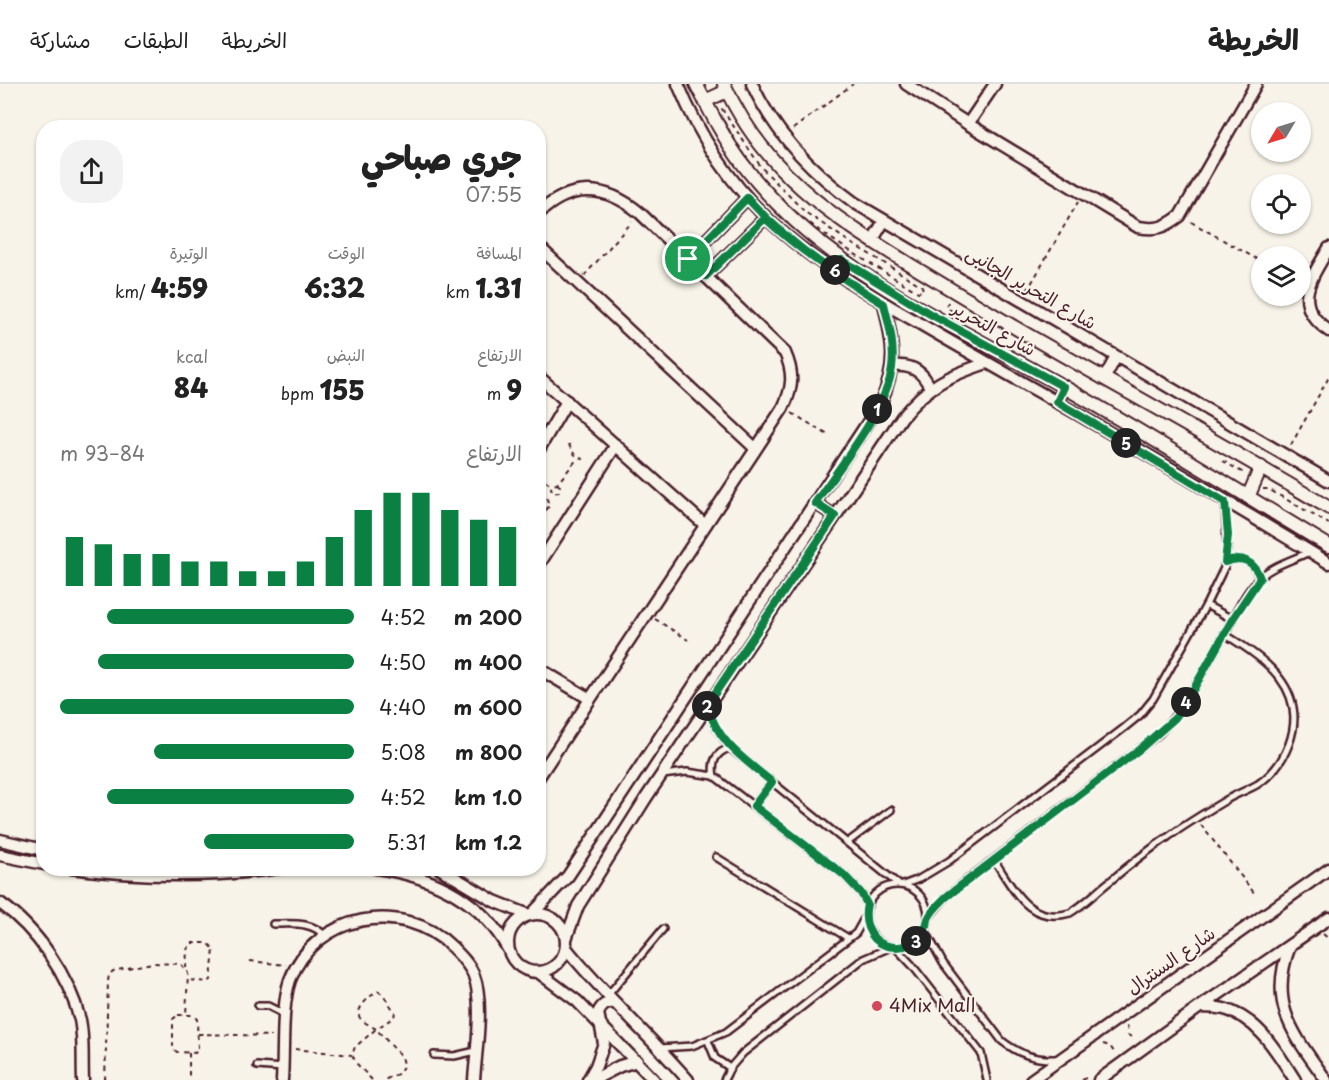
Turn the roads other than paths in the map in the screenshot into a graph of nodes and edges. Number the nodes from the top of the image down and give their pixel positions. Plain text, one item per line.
1 (678, 84) edge
2 (696, 84) edge
3 (752, 84) edge
4 (906, 84) edge
5 (995, 84) edge
6 (1257, 84) edge
7 (725, 88) edge
8 (705, 101) junction
9 (968, 124) junction
10 (747, 198) junction
11 (546, 207) edge
12 (765, 218) junction
13 (884, 221) junction
14 (872, 241) junction
15 (1329, 248) edge
16 (546, 253) edge
17 (688, 259) junction
18 (842, 260) junction
19 (834, 273) junction
20 (706, 276) junction
21 (884, 304) junction
22 (1329, 331) edge
23 (1116, 357) junction
24 (987, 363) junction
25 (893, 366) junction
26 (1104, 379) junction
27 (546, 383) edge
28 (1064, 387) junction
29 (930, 388) junction
30 (567, 401) junction
31 (1057, 402) junction
32 (546, 437) edge
33 (616, 445) junction
34 (755, 448) junction
35 (1261, 467) junction
36 (1329, 481) edge
37 (1248, 497) junction
38 (1225, 502) junction
39 (815, 503) junction
40 (1329, 508) edge
41 (835, 516) junction
42 (705, 525) junction
43 (1329, 546) edge
44 (1310, 551) junction
45 (546, 554) edge
46 (1225, 562) junction
47 (1329, 563) edge
48 (1260, 578) junction
49 (1206, 605) junction
50 (1232, 620) junction
51 (1224, 634) junction
52 (546, 673) edge
53 (590, 699) junction
54 (707, 705) junction
55 (730, 748) junction
56 (546, 766) edge
57 (661, 776) junction
58 (714, 776) junction
59 (772, 782) junction
60 (627, 786) junction
61 (646, 798) junction
62 (754, 806) junction
63 (891, 810) dead end
64 (0, 840) edge
65 (848, 842) junction
66 (36, 848) edge
67 (0, 855) edge
68 (716, 857) dead end
69 (994, 860) junction
70 (36, 862) edge
71 (1329, 869) edge
72 (153, 876) edge
73 (203, 876) edge
74 (412, 876) edge
75 (452, 876) edge
76 (901, 885) junction
77 (0, 903) edge
78 (867, 904) junction
79 (530, 915) junction
80 (865, 917) junction
81 (928, 918) junction
82 (1329, 918) edge
83 (273, 924) dead end
84 (663, 930) dead end
85 (925, 930) junction
86 (325, 936) junction
87 (848, 939) junction
88 (566, 944) junction
89 (1290, 946) junction
90 (893, 947) junction
91 (510, 952) junction
92 (538, 972) junction
93 (612, 999) junction
94 (258, 1006) dead end
95 (1200, 1007) junction
96 (285, 1015) junction
97 (602, 1028) junction
98 (708, 1041) junction
99 (660, 1048) junction
100 (476, 1051) junction
101 (434, 1055) dead end
102 (1061, 1059) junction
103 (637, 1061) junction
104 (257, 1066) dead end
105 (283, 1068) junction
106 (730, 1068) junction
107 (1095, 1077) edge
108 (474, 1079) edge
109 (83, 1080) edge
110 (282, 1080) edge
111 (588, 1080) edge
112 (593, 1080) edge
113 (654, 1080) edge
114 (688, 1080) edge
115 (724, 1080) edge
116 (987, 1080) edge
117 (1031, 1080) edge
118 (1295, 1080) edge
119 (1326, 1080) edge

1 - 10 street
2 - 8 street, شارع التحرير
3 - 13 street, شارع التحرير الجانبى
4 - 9 street
5 - 9 street
6 - 9 street
7 - 8 street
7 - 14 street, شارع التحرير
8 - 18 street, شارع التحرير
10 - 12 street
10 - 17 street
11 - 17 street
12 - 19 street
12 - 20 street
13 - 14 street
13 - 23 street, شارع التحرير الجانبى
14 - 26 street, شارع التحرير
15 - 22 street
16 - 34 street
17 - 20 street
18 - 19 street
18 - 28 street, شارع التحرير
19 - 21 street
20 - 34 street
21 - 24 street
21 - 25 street
23 - 26 street
23 - 36 street, شارع التحرير الجانبى
24 - 29 street
24 - 31 street
25 - 29 street
25 - 39 street
26 - 35 street, شارع التحرير
27 - 30 street
28 - 31 street
28 - 37 street, شارع التحرير
29 - 41 street
30 - 32 street
30 - 33 street
31 - 38 street
33 - 42 street
33 - 45 street
34 - 42 street
35 - 37 street
35 - 40 street, شارع التحرير
37 - 43 street, شارع التحرير
38 - 44 street
38 - 46 lane
39 - 41 street
39 - 60 street
41 - 54 street
42 - 53 street
44 - 47 street
44 - 48 lane
46 - 48 lane
46 - 49 lane
48 - 50 lane
49 - 50 lane
49 - 76 lane
50 - 51 lane
51 - 69 lane
51 - 69 lane
52 - 53 street
53 - 56 street
54 - 55 lane
54 - 57 street
55 - 58 lane
55 - 59 lane
57 - 58 lane
57 - 61 street
58 - 62 lane
59 - 62 lane
59 - 65 lane
60 - 61 street
60 - 79 street
61 - 88 street
62 - 78 lane
63 - 65 lane
64 - 66 street
65 - 76 lane
67 - 70 street
68 - 87 lane
69 - 81 lane
71 - 102 street, شارع السنترال
72 - 73 street
74 - 91 street
75 - 79 street
76 - 78 lane
76 - 81 lane
77 - 109 street
78 - 80 lane
79 - 88 street
79 - 91 street
80 - 87 lane
80 - 90 lane
81 - 85 lane
82 - 89 street
83 - 86 lane
84 - 93 lane
85 - 90 lane
85 - 102 lane
86 - 96 street
86 - 100 street
87 - 98 lane
88 - 92 street
88 - 93 street
89 - 95 street
89 - 119 street
90 - 106 lane
90 - 116 lane
91 - 92 street
92 - 97 street
93 - 97 street
93 - 99 street
94 - 96 lane
95 - 107 street
95 - 118 street
96 - 105 street
97 - 103 street
97 - 111 street
98 - 99 lane
98 - 106 lane
99 - 114 street
100 - 101 lane
100 - 108 street
102 - 117 street, شارع السنترال
103 - 112 street
103 - 113 street
104 - 105 lane
105 - 110 street
106 - 115 lane

